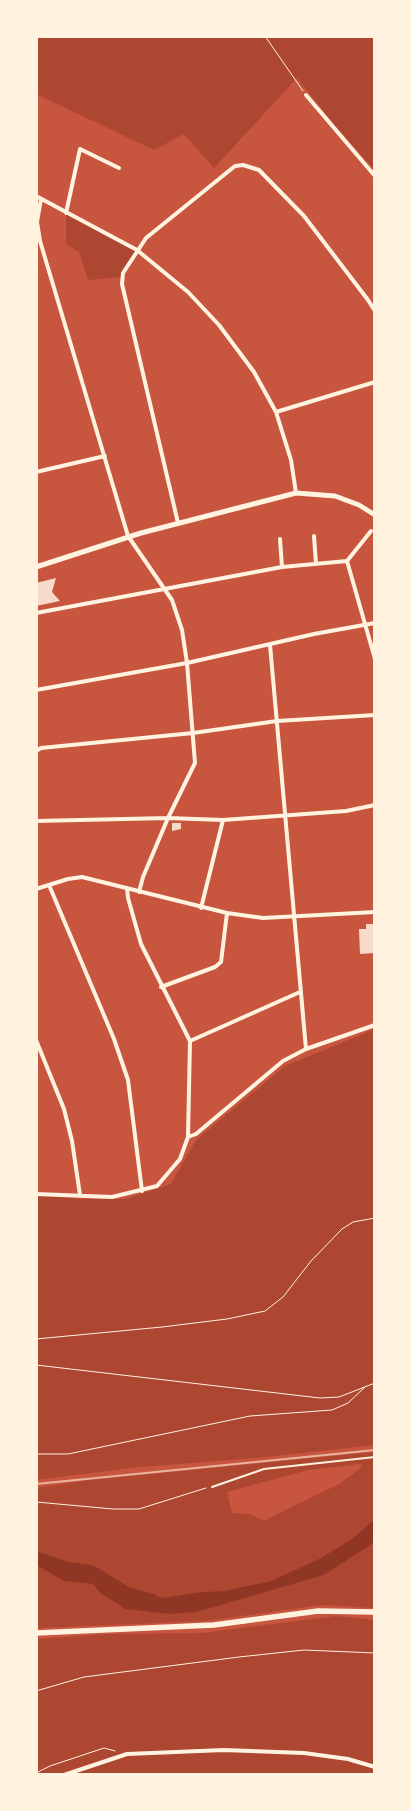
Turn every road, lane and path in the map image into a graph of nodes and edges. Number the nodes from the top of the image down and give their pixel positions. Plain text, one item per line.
1 (266, 36) edge
2 (306, 95) joint
3 (119, 168) dead end
4 (375, 176) edge
5 (36, 196) edge
6 (41, 199) junction
7 (66, 213) junction
8 (38, 241) edge
9 (136, 250) junction
10 (375, 311) edge
11 (375, 382) edge
12 (276, 412) junction
13 (105, 456) junction
14 (36, 472) edge
15 (296, 493) junction
16 (375, 515) edge
17 (178, 523) junction
18 (371, 531) dead end
19 (128, 536) junction
20 (314, 536) dead end
21 (280, 539) dead end
22 (347, 561) junction
23 (316, 564) junction
24 (36, 567) edge
25 (282, 567) junction
26 (165, 588) junction
27 (36, 613) edge
28 (365, 623) junction
29 (375, 623) edge
30 (270, 645) junction
31 (375, 659) edge
32 (187, 663) junction
33 (36, 690) edge
34 (375, 714) edge
35 (276, 721) junction
36 (193, 733) junction
37 (36, 751) edge
38 (375, 805) edge
39 (285, 816) junction
40 (168, 818) junction
41 (223, 820) junction
42 (36, 821) edge
43 (36, 862) edge
44 (36, 876) edge
45 (49, 885) junction
46 (127, 888) junction
47 (36, 889) edge
48 (139, 892) junction
49 (200, 908) junction
50 (375, 912) edge
51 (227, 913) junction
52 (293, 917) junction
53 (162, 987) junction
54 (300, 992) junction
55 (375, 1025) edge
56 (36, 1040) edge
57 (190, 1041) junction
58 (306, 1049) junction
59 (188, 1137) junction
60 (142, 1190) junction
61 (36, 1194) edge
62 (80, 1195) junction
63 (375, 1218) edge
64 (36, 1339) edge
65 (36, 1365) edge
66 (375, 1383) edge
67 (366, 1386) junction
68 (36, 1454) edge
69 (375, 1457) edge
70 (212, 1487) joint
71 (36, 1502) edge
72 (375, 1612) edge
73 (36, 1633) edge
74 (375, 1653) edge
75 (36, 1691) edge
76 (127, 1754) junction
77 (375, 1766) edge
78 (36, 1773) edge
79 (64, 1775) edge

1 - 2 path
2 - 4 street
3 - 7 street
5 - 6 street
6 - 7 street
6 - 8 street
7 - 9 street
8 - 13 street
9 - 10 street
9 - 12 street
9 - 17 street
11 - 12 street
12 - 15 street
13 - 14 street
13 - 19 street
15 - 16 main road
15 - 17 main road
17 - 19 main road
18 - 22 street
19 - 24 main road
19 - 26 street
20 - 23 street
21 - 25 street
22 - 23 street
22 - 28 street
23 - 25 street
25 - 26 street
26 - 27 street
26 - 32 street
28 - 29 street
28 - 30 street
28 - 31 street
30 - 32 street
30 - 35 street
32 - 33 street
32 - 36 street
34 - 35 street
35 - 36 street
35 - 39 street
36 - 37 street
36 - 40 street
38 - 39 street
39 - 41 street
39 - 52 street
40 - 41 street
40 - 42 street
40 - 48 street
41 - 49 street
43 - 44 path
45 - 46 street
45 - 47 street
45 - 60 street
46 - 48 street
46 - 53 street
48 - 49 street
49 - 51 street
50 - 52 street
51 - 52 street
51 - 53 street
52 - 54 street
53 - 57 street
54 - 57 street
54 - 58 street
55 - 58 street
56 - 62 street
57 - 59 street
58 - 59 street
59 - 60 street
60 - 62 street
61 - 62 street
63 - 64 path
65 - 67 path
66 - 67 path
67 - 68 path
69 - 70 lane
70 - 71 path
72 - 73 main road
74 - 75 path
76 - 77 street
76 - 78 path
76 - 79 street

